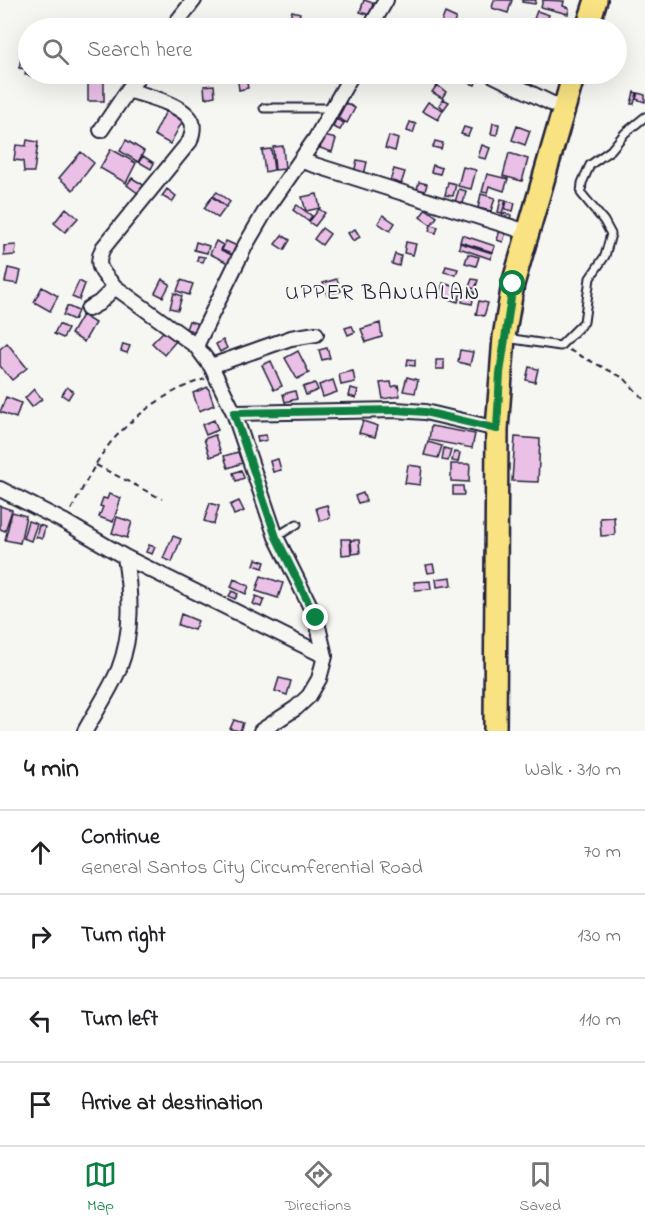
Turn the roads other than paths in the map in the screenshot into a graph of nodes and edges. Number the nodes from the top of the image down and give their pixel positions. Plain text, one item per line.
1 (194, 0) edge
2 (386, 0) edge
3 (596, 0) edge
4 (180, 18) edge
5 (376, 18) edge
6 (590, 18) edge
7 (132, 84) edge
8 (346, 84) edge
9 (512, 84) edge
10 (571, 84) edge
11 (128, 90) junction
12 (264, 108) dead end
13 (332, 108) junction
14 (563, 109) junction
15 (645, 117) edge
16 (101, 130) dead end
17 (302, 160) junction
18 (527, 232) junction
19 (115, 287) junction
20 (88, 309) dead end
21 (316, 334) dead end
22 (504, 337) junction
23 (196, 346) junction
24 (214, 371) junction
25 (234, 413) junction
26 (497, 429) junction
27 (0, 489) edge
28 (297, 524) dead end
29 (276, 537) junction
30 (125, 557) junction
31 (325, 656) junction
32 (85, 731) edge
33 (261, 731) edge
34 (495, 731) edge

1 - 4 street
2 - 5 street
3 - 6 main road
7 - 11 street
8 - 13 street
9 - 14 street
10 - 14 main road
11 - 16 street
11 - 19 street
12 - 13 lane
13 - 17 street
14 - 18 main road
15 - 22 lane
17 - 18 street
17 - 23 street
18 - 22 main road
19 - 20 street
19 - 23 street
21 - 24 street
22 - 26 main road
23 - 24 street
24 - 25 street
25 - 26 street
25 - 29 street
26 - 34 main road
27 - 30 street
28 - 29 lane
29 - 31 street
30 - 31 street
30 - 32 street
31 - 33 street

